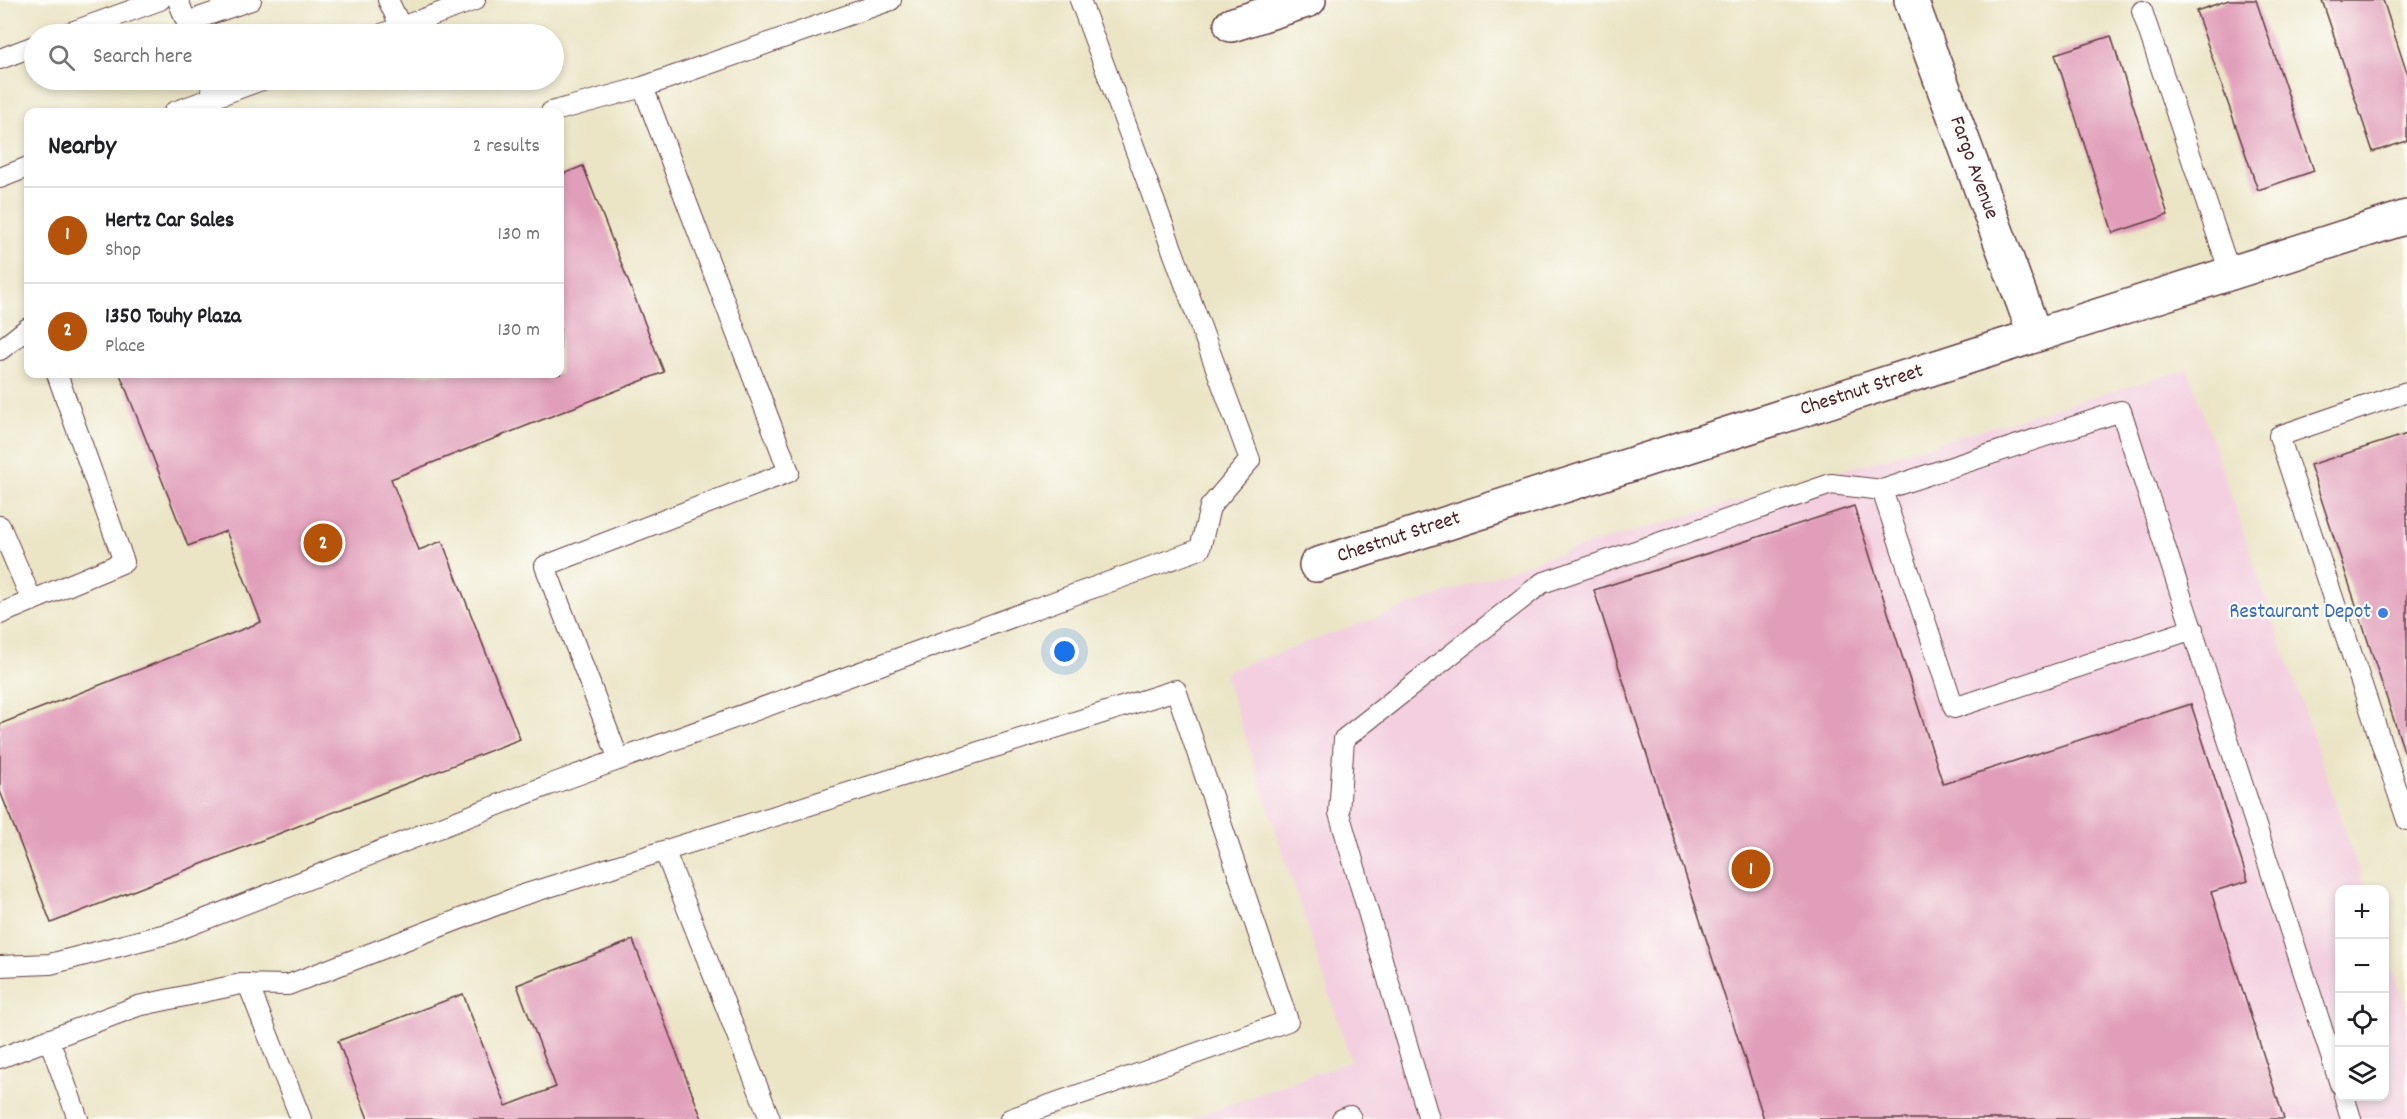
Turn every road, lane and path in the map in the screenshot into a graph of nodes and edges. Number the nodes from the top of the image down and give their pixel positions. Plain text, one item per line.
1 (160, 0) edge
2 (178, 0) edge
3 (251, 0) edge
4 (388, 0) edge
5 (475, 0) edge
6 (891, 0) edge
7 (1080, 0) edge
8 (1309, 0) edge
9 (1911, 0) edge
10 (2142, 11) dead end
11 (94, 24) edge
12 (187, 24) edge
13 (198, 24) edge
14 (400, 24) edge
15 (409, 24) edge
16 (1231, 25) dead end
17 (24, 50) edge
18 (0, 59) edge
19 (643, 87) junction
20 (209, 90) edge
21 (180, 108) edge
22 (564, 108) edge
23 (24, 169) edge
24 (0, 178) edge
25 (2407, 217) edge
26 (2230, 273) junction
27 (24, 331) edge
28 (2035, 335) junction
29 (0, 350) edge
30 (58, 378) edge
31 (2407, 392) edge
32 (1882, 490) junction
33 (0, 526) edge
34 (1316, 565) dead end
35 (32, 601) junction
36 (0, 614) edge
37 (2193, 629) junction
38 (619, 759) junction
39 (2407, 820) edge
40 (665, 852) junction
41 (0, 966) edge
42 (248, 984) junction
43 (49, 1040) junction
44 (0, 1058) edge
45 (2335, 1069) edge
46 (2346, 1101) edge
47 (78, 1119) edge
48 (301, 1119) edge
49 (770, 1119) edge
50 (1010, 1119) edge
51 (1342, 1119) edge
52 (1351, 1119) edge
53 (1429, 1119) edge
54 (2351, 1119) edge

1 - 11 lane
2 - 12 lane
3 - 13 lane
4 - 14 lane
5 - 15 lane
6 - 19 lane
7 - 38 lane
8 - 16 street
9 - 28 street, Fargo Avenue
10 - 26 lane
17 - 18 lane
19 - 22 lane
19 - 38 lane
20 - 21 lane
23 - 24 lane
25 - 26 street, Chestnut Street
26 - 28 street, Chestnut Street
27 - 29 lane
28 - 34 street, Chestnut Street
30 - 35 lane
31 - 39 lane
32 - 37 lane
32 - 37 lane
32 - 53 lane
33 - 35 lane
35 - 36 lane
37 - 45 lane
38 - 41 lane
40 - 42 lane
40 - 49 lane
40 - 50 lane
42 - 43 lane
42 - 48 lane
43 - 44 lane
43 - 47 lane
46 - 54 lane
51 - 52 lane

